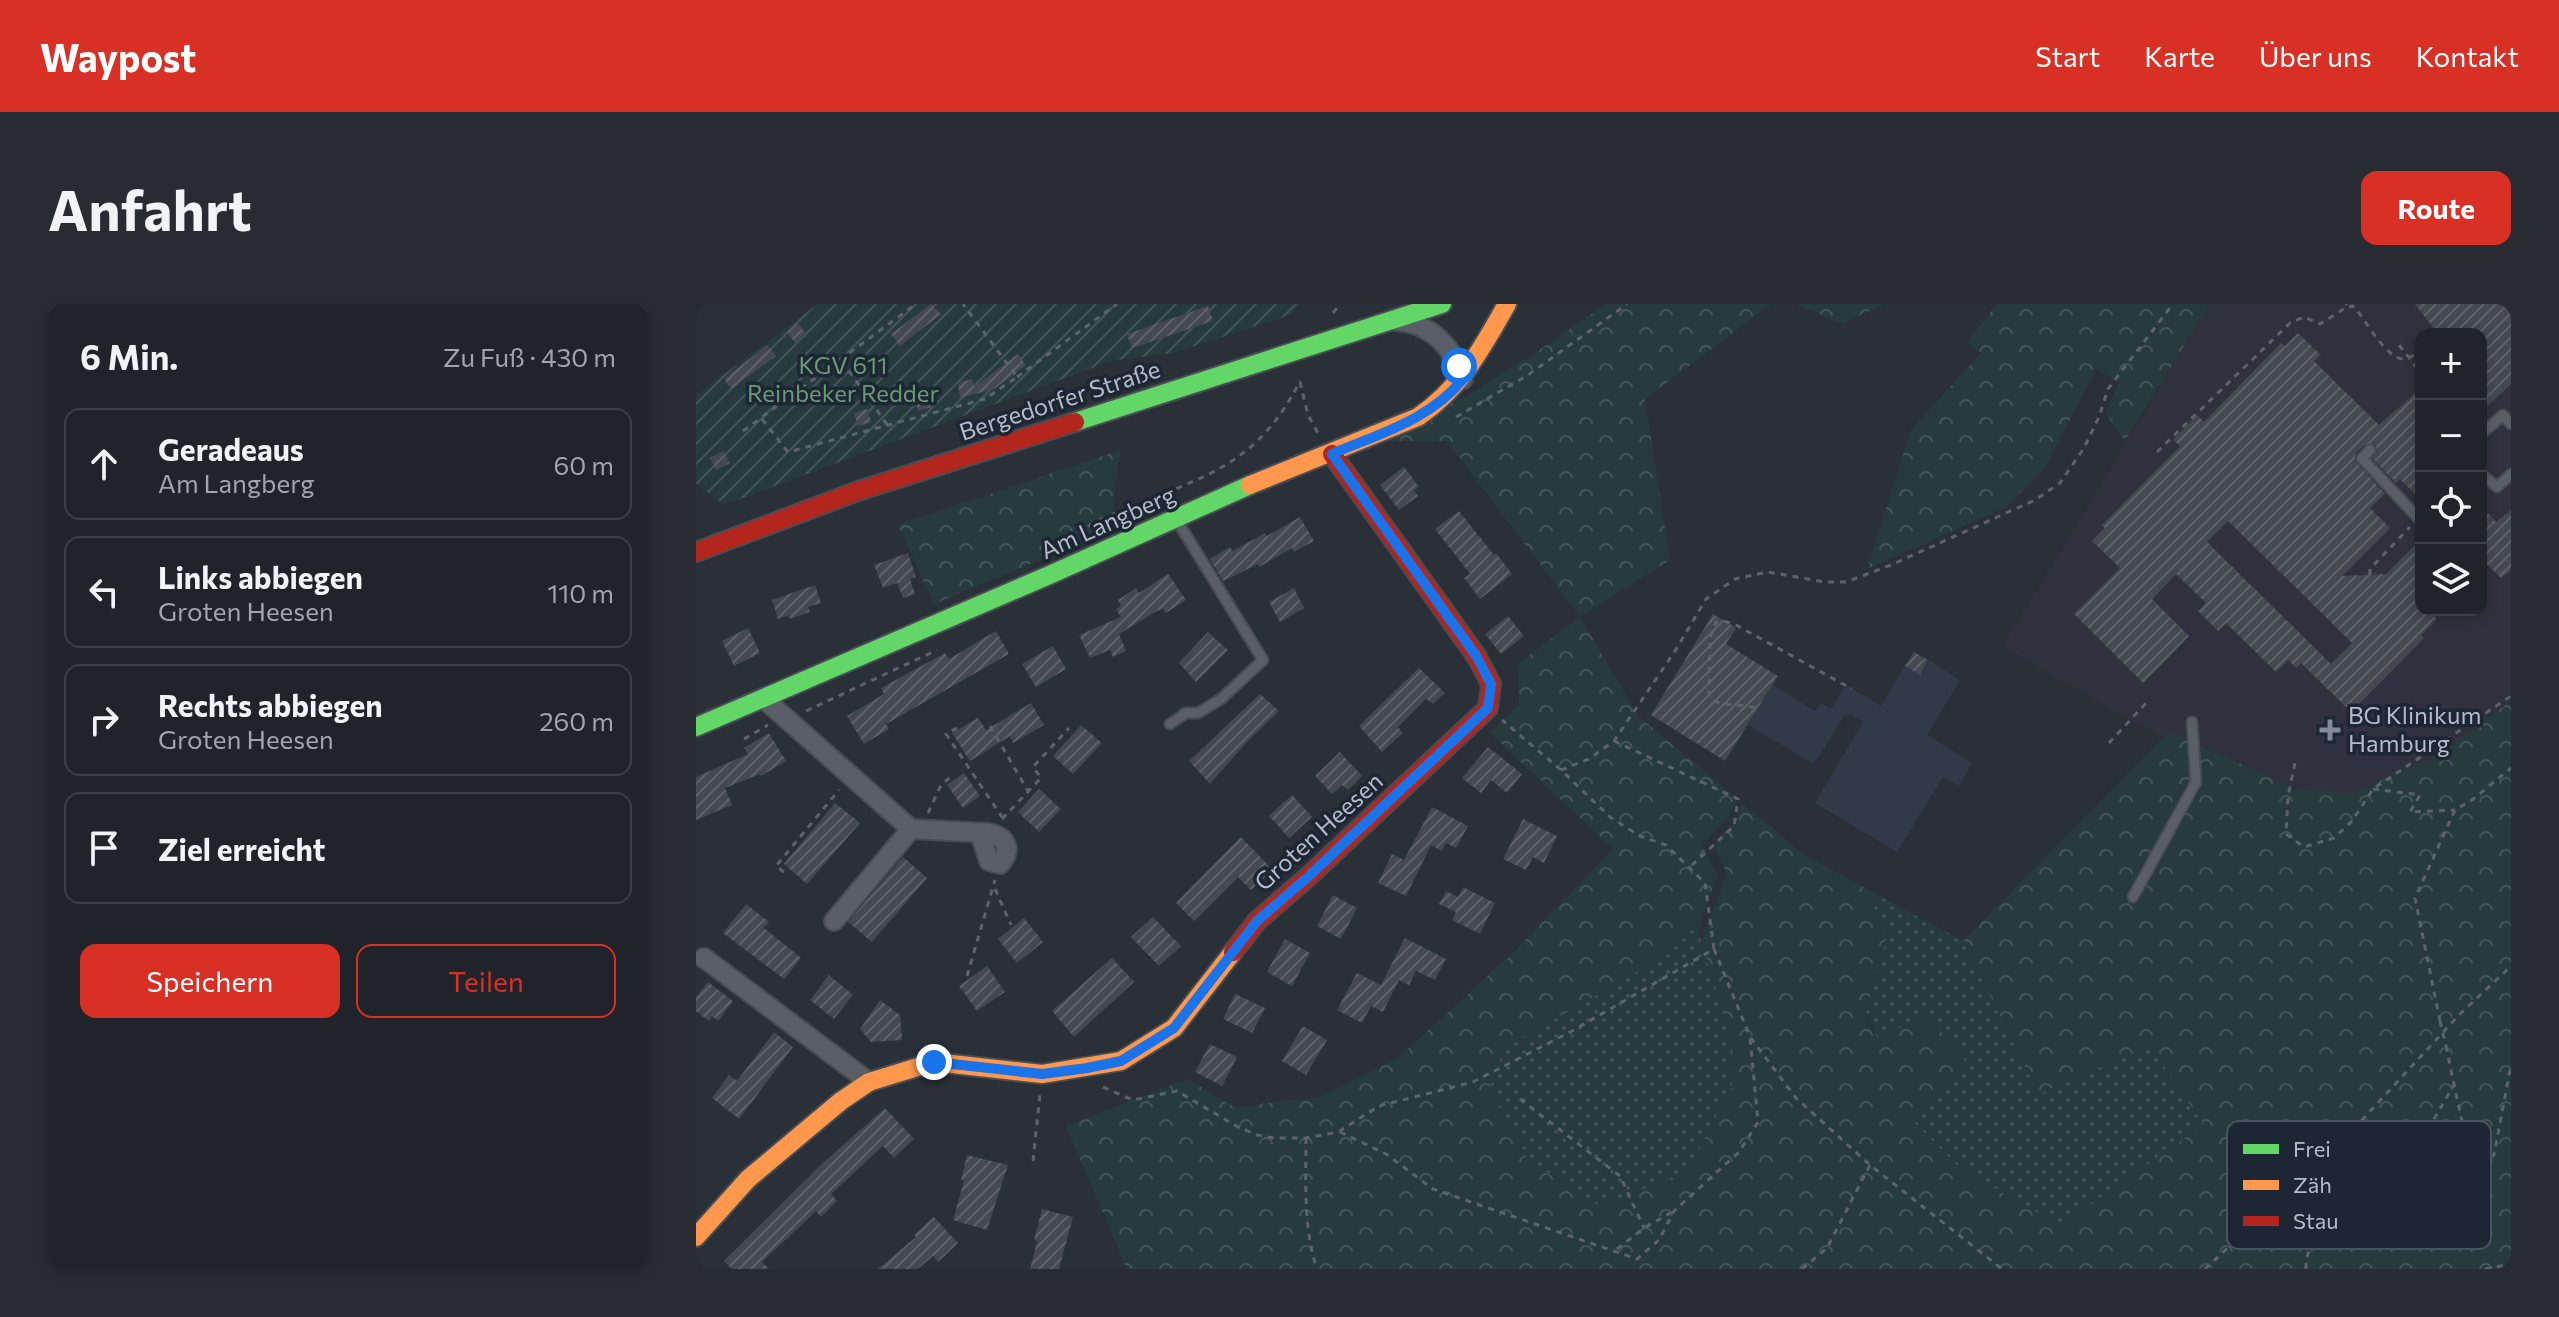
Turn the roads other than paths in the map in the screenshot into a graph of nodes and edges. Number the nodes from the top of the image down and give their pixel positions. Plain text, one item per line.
1 (1442, 304) edge
2 (1507, 304) edge
3 (1391, 320) junction
4 (1463, 379) junction
5 (2511, 424) edge
6 (2487, 429) edge
7 (2370, 450) dead end
8 (1332, 454) junction
9 (2511, 474) edge
10 (2487, 479) edge
11 (2415, 515) edge
12 (1176, 519) junction
13 (696, 552) edge
14 (763, 698) junction
15 (2192, 722) dead end
16 (1170, 724) dead end
17 (696, 727) edge
18 (916, 829) junction
19 (997, 865) road end
20 (2133, 897) dead end
21 (834, 921) dead end
22 (700, 960) edge
23 (869, 1082) junction
24 (696, 1237) edge

1 - 3 street, Bergedorfer Straße
2 - 4 street, Am Langberg
3 - 4 street
3 - 13 street, Bergedorfer Straße
4 - 8 street, Am Langberg
5 - 6 lane
7 - 11 lane
8 - 12 street, Am Langberg
8 - 23 street, Groten Heesen
9 - 10 lane
12 - 14 street, Am Langberg
12 - 16 lane
14 - 17 street, Am Langberg
14 - 18 street
15 - 20 lane
18 - 19 street
18 - 21 street
22 - 23 street
23 - 24 street, Groten Heesen

